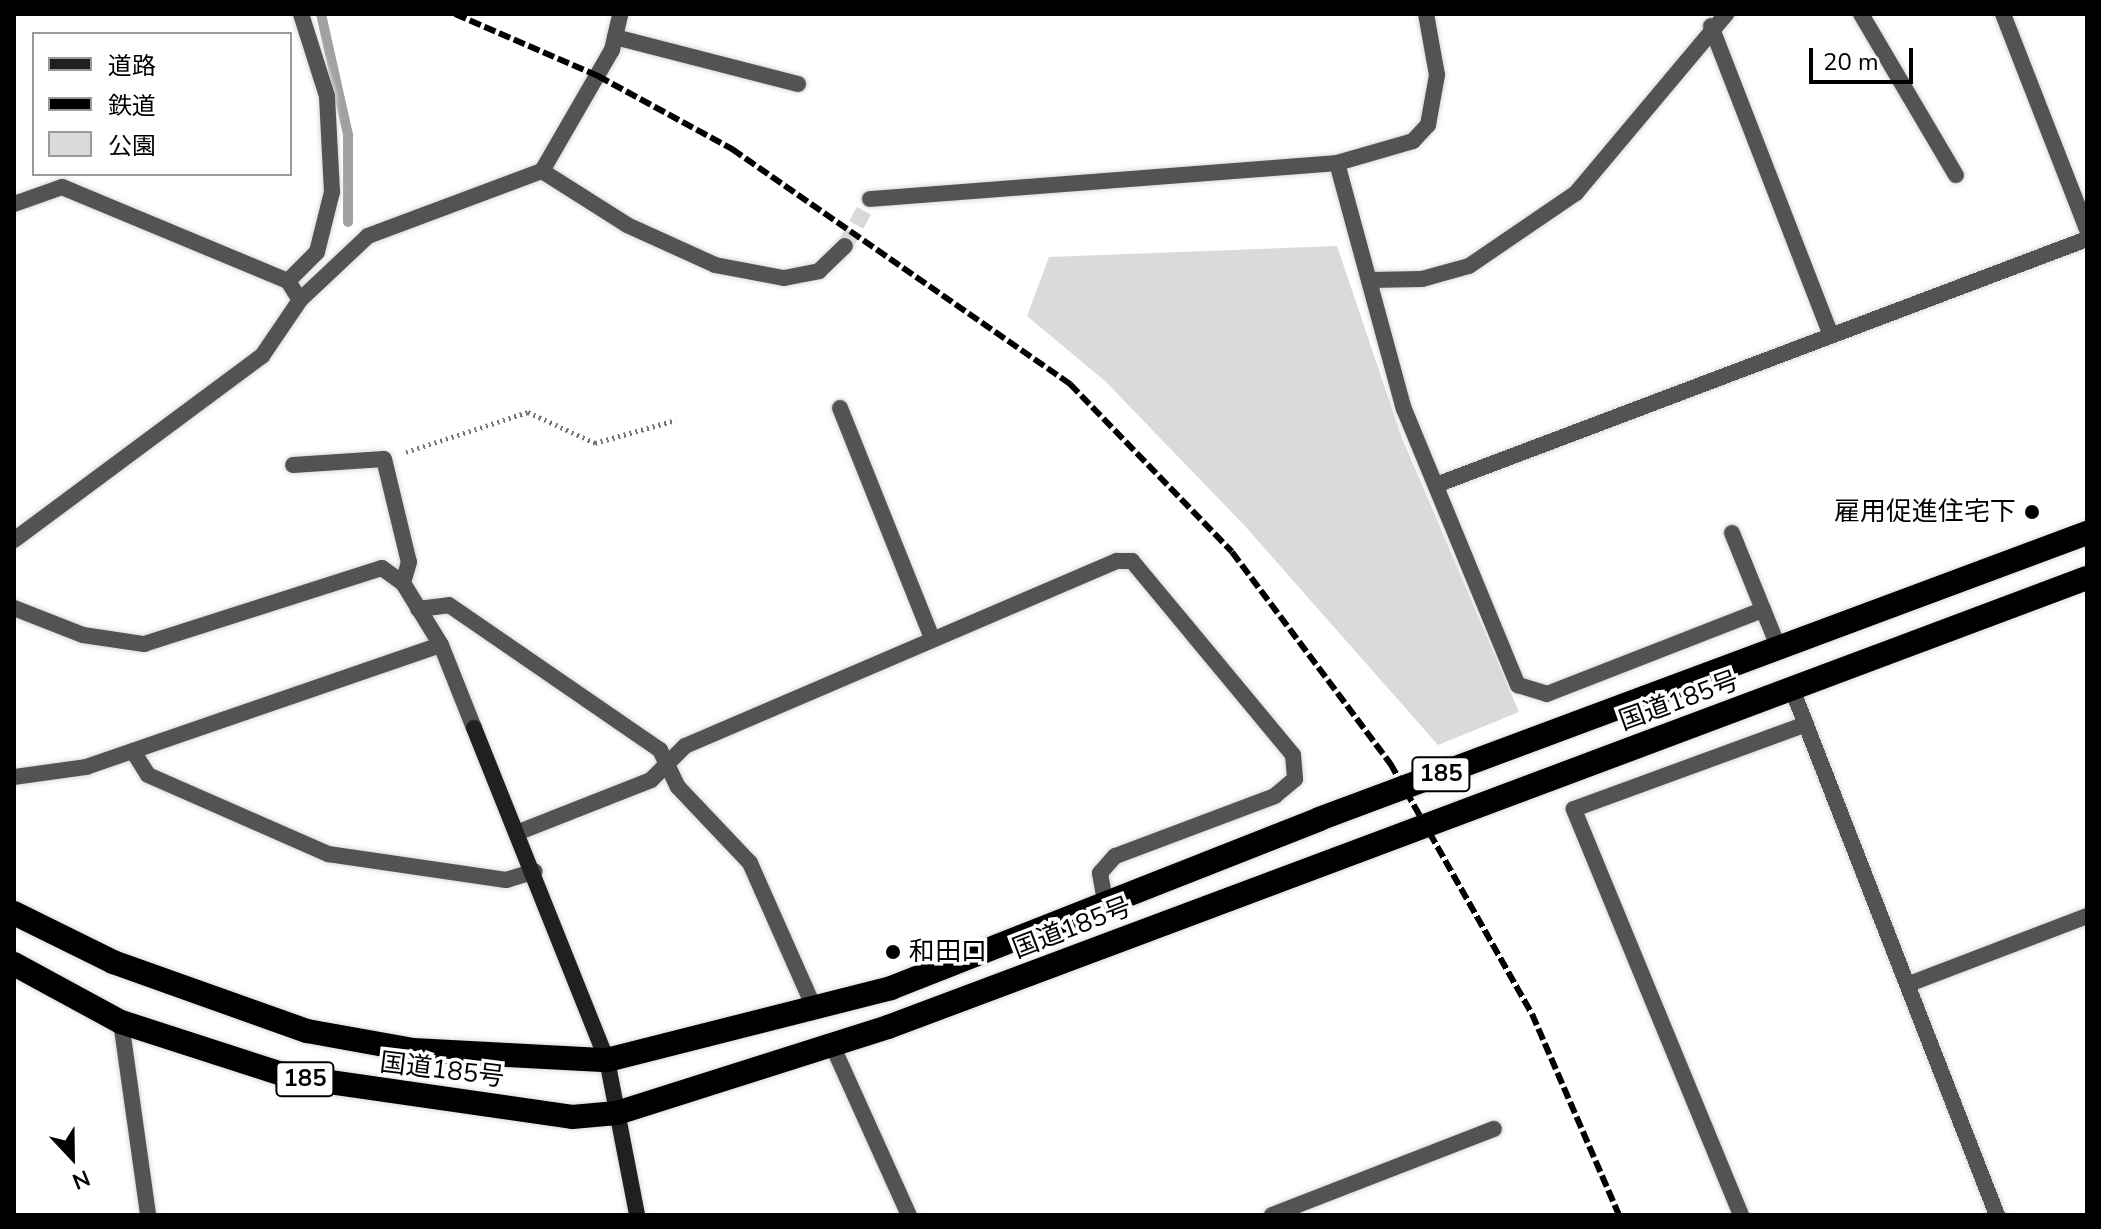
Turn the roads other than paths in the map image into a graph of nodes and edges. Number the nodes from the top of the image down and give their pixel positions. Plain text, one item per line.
1 (301, 14) edge
2 (620, 14) edge
3 (1426, 14) edge
4 (1726, 14) edge
5 (1861, 14) edge
6 (2003, 14) edge
7 (1711, 26) junction
8 (615, 37) junction
9 (798, 84) dead end
10 (1337, 163) junction
11 (542, 171) junction
12 (1956, 175) dead end
13 (870, 199) dead end
14 (14, 204) edge
15 (2087, 229) edge
16 (2087, 239) edge
17 (845, 246) tunnel mouth
18 (1369, 280) junction
19 (288, 281) junction
20 (300, 300) junction
21 (1831, 336) junction
22 (840, 408) dead end
23 (293, 465) dead end
24 (1436, 485) junction
25 (1732, 533) dead end
26 (2087, 533) edge
27 (14, 540) edge
28 (2087, 578) edge
29 (403, 583) junction
30 (14, 608) edge
31 (418, 609) junction
32 (1763, 610) junction
33 (932, 638) junction
34 (441, 645) junction
35 (1779, 649) junction
36 (1792, 689) junction
37 (1806, 724) junction
38 (133, 751) junction
39 (669, 766) junction
40 (14, 777) edge
41 (519, 832) junction
42 (535, 871) junction
43 (1105, 901) junction
44 (14, 913) edge
45 (2087, 916) edge
46 (14, 964) edge
47 (1909, 984) junction
48 (815, 1010) junction
49 (121, 1022) junction
50 (833, 1047) junction
51 (607, 1060) junction
52 (617, 1113) junction
53 (1494, 1129) dead end
54 (1304, 1209) edge
55 (148, 1215) edge
56 (637, 1215) edge
57 (909, 1215) edge
58 (1272, 1215) edge
59 (1741, 1215) edge
60 (1997, 1215) edge

1 - 19 street
2 - 8 street
3 - 10 street
4 - 7 street
5 - 12 street
6 - 15 street
7 - 18 street
7 - 21 street
8 - 9 street
8 - 11 street
10 - 13 street
10 - 18 street
11 - 17 street
11 - 20 street
14 - 19 street
16 - 21 street
18 - 24 street
19 - 20 street
20 - 27 street
21 - 24 street
22 - 33 street
23 - 29 street
24 - 32 street
25 - 32 street
26 - 35 highway, 国道185号 / 185
28 - 36 highway, 国道185号 / 185
29 - 30 street
29 - 31 street
31 - 34 street
31 - 39 street
32 - 35 street
33 - 39 street
33 - 43 street
34 - 38 street
34 - 41 street
35 - 43 highway, 国道185号 / 185
36 - 37 street
36 - 50 highway, 国道185号 / 185
37 - 47 street
37 - 59 street
38 - 40 street
38 - 42 street
39 - 41 street
39 - 48 street
41 - 42 street
42 - 51 street
43 - 48 highway, 国道185号 / 185
44 - 51 highway, 国道185号 / 185
45 - 47 street
46 - 49 highway, 国道185号 / 185
47 - 60 street
48 - 51 highway, 国道185号 / 185
49 - 52 highway, 国道185号 / 185
49 - 55 street
50 - 52 highway, 国道185号 / 185
50 - 57 street
51 - 52 street
52 - 56 street
53 - 54 street
54 - 58 street

